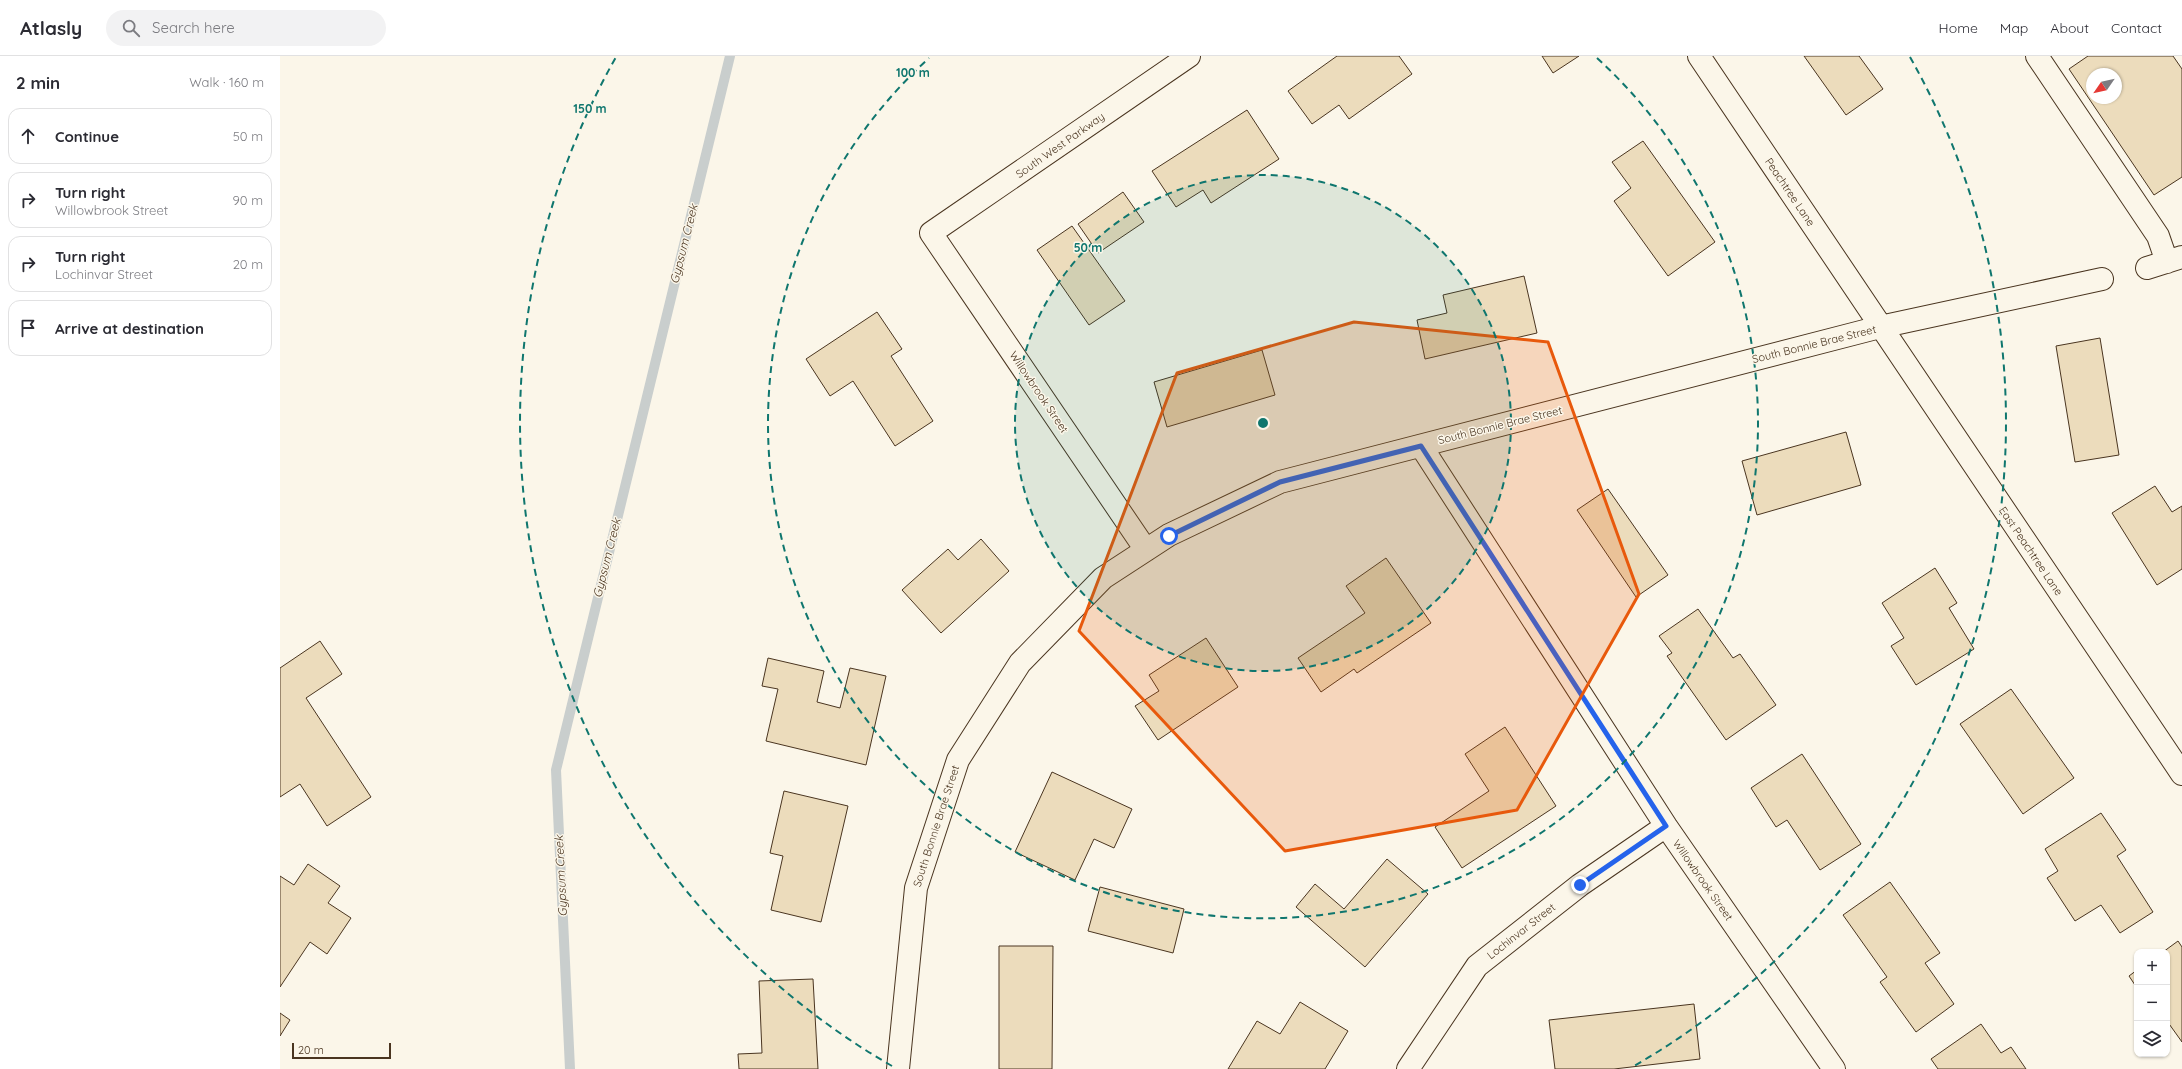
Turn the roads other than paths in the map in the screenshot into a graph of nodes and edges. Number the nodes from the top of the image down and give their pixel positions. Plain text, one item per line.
1 (1189, 56) edge
2 (1699, 56) edge
3 (2037, 56) edge
4 (931, 233) joint
5 (2165, 262) edge
6 (2102, 279) dead end
7 (1880, 327) junction
8 (1421, 446) junction
9 (1146, 550) junction
10 (2182, 774) edge
11 (1666, 826) junction
12 (898, 1069) edge
13 (1408, 1069) edge
14 (1834, 1069) edge

1 - 4 street, South West Parkway
2 - 7 street, Peachtree Lane
3 - 5 street
4 - 9 street, Willowbrook Street
6 - 7 street, South Bonnie Brae Street
7 - 8 street, South Bonnie Brae Street
7 - 10 street, East Peachtree Lane
8 - 9 street, South Bonnie Brae Street
8 - 11 street, Willowbrook Street
9 - 12 street, South Bonnie Brae Street
11 - 13 street, Lochinvar Street
11 - 14 street, Willowbrook Street

